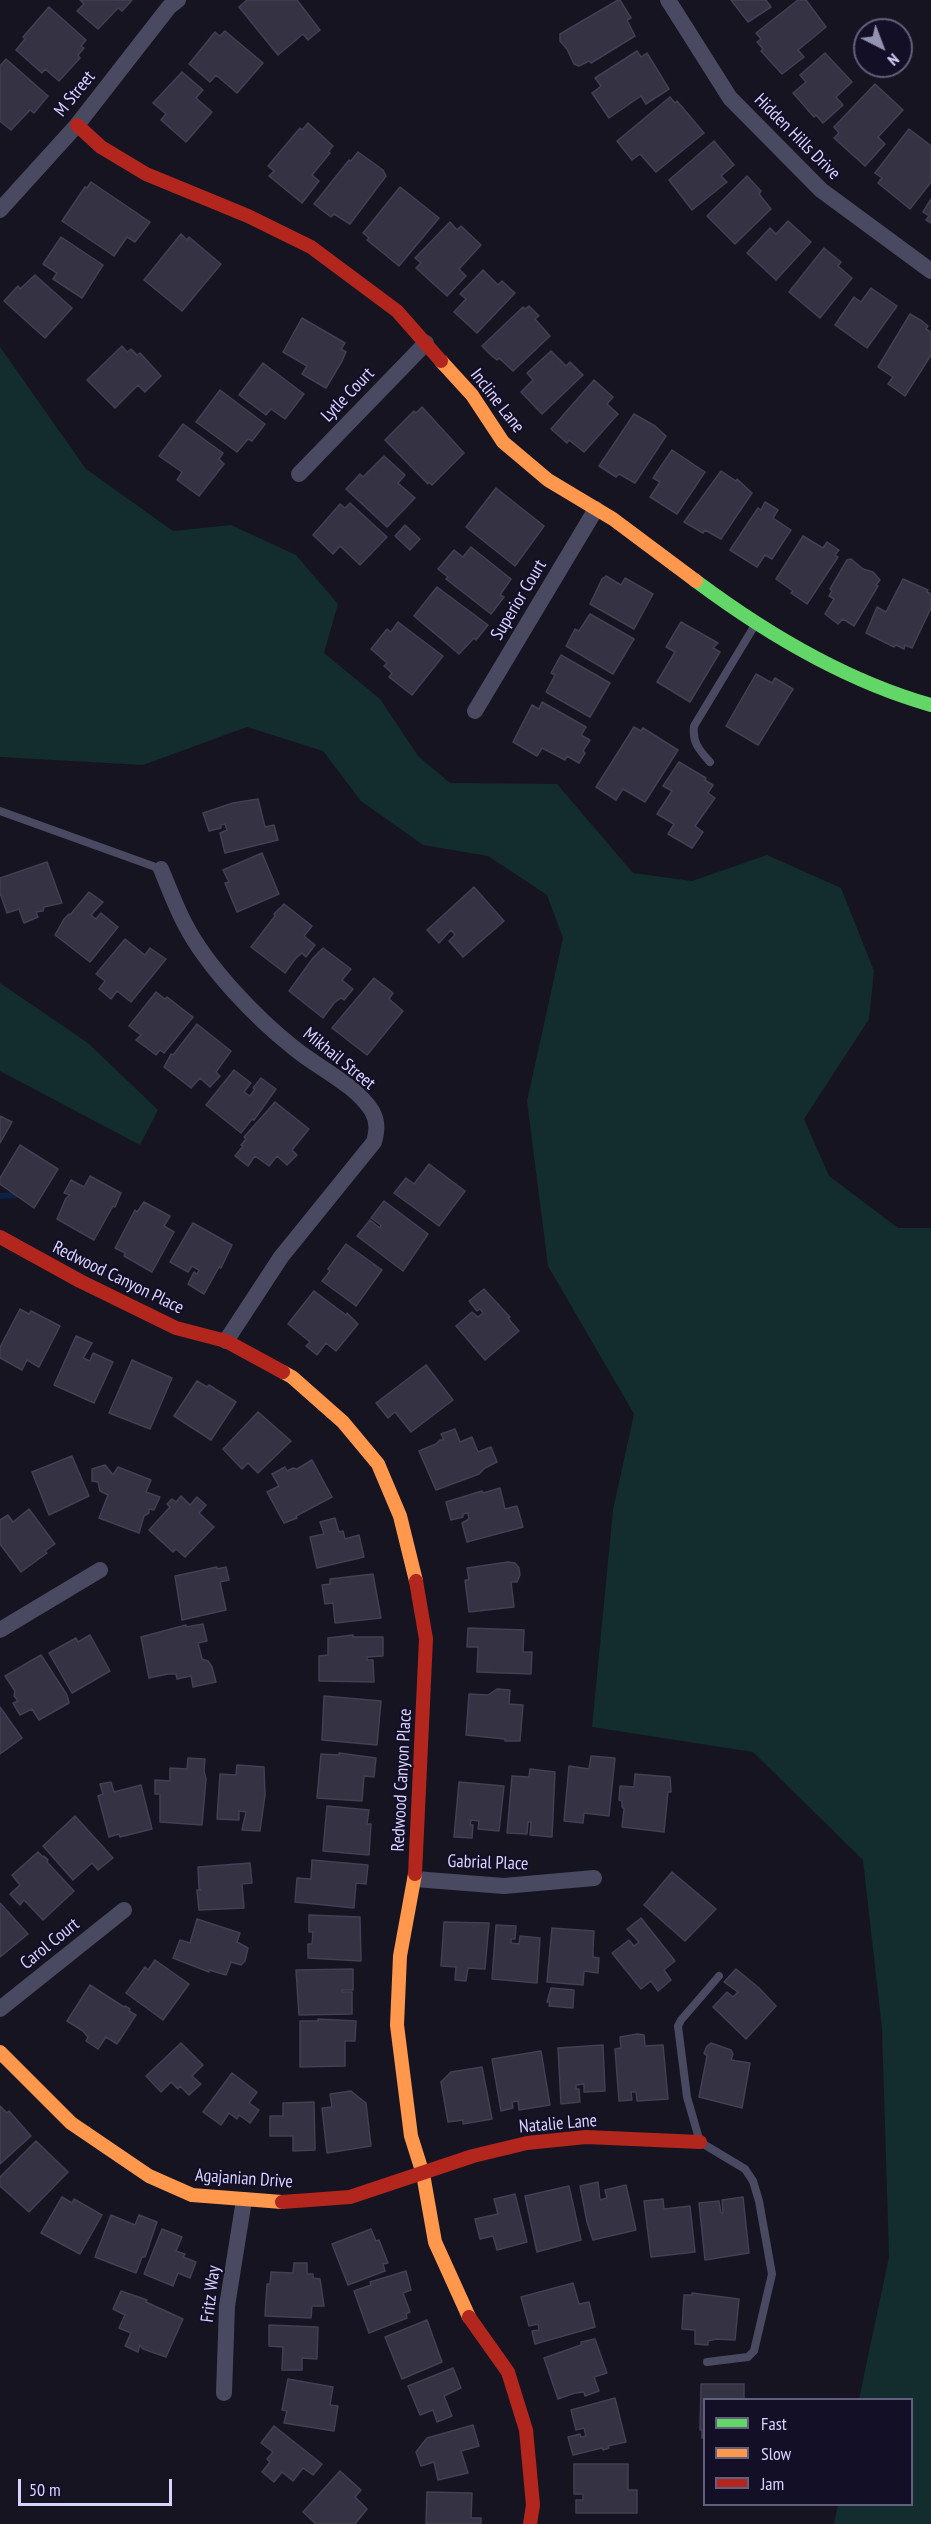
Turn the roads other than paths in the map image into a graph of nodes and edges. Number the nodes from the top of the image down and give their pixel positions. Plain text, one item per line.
1 (178, 0) edge
2 (668, 0) edge
3 (77, 125) junction
4 (0, 210) edge
5 (931, 271) edge
6 (426, 343) junction
7 (299, 474) dead end
8 (596, 509) junction
9 (757, 622) junction
10 (931, 705) edge
11 (475, 711) dead end
12 (710, 762) dead end
13 (0, 812) edge
14 (161, 869) joint
15 (0, 1237) edge
16 (226, 1341) junction
17 (100, 1570) dead end
18 (0, 1630) edge
19 (594, 1878) dead end
20 (415, 1879) junction
21 (124, 1910) dead end
22 (719, 1976) dead end
23 (0, 2009) edge
24 (0, 2052) edge
25 (700, 2142) junction
26 (423, 2174) junction
27 (244, 2200) junction
28 (707, 2362) dead end
29 (224, 2393) dead end
30 (530, 2524) edge

1 - 3 street, M Street
2 - 5 street, Hidden Hills Drive
3 - 4 street, M Street
3 - 6 street, Incline Lane
6 - 7 street, Lytle Court
6 - 8 street, Incline Lane
8 - 9 street, Incline Lane
8 - 11 street, Superior Court
9 - 10 street, Incline Lane
9 - 12 lane
13 - 14 lane
14 - 16 street, Mikhail Street
15 - 16 street, Redwood Canyon Place
16 - 20 street, Redwood Canyon Place
17 - 18 street
19 - 20 street, Gabrial Place
20 - 26 street, Redwood Canyon Place
21 - 23 street, Carol Court
22 - 25 lane
24 - 27 street, Agajanian Drive
25 - 26 street, Natalie Lane
25 - 28 lane
26 - 27 street, Agajanian Drive
26 - 30 street, Redwood Canyon Place
27 - 29 street, Fritz Way

